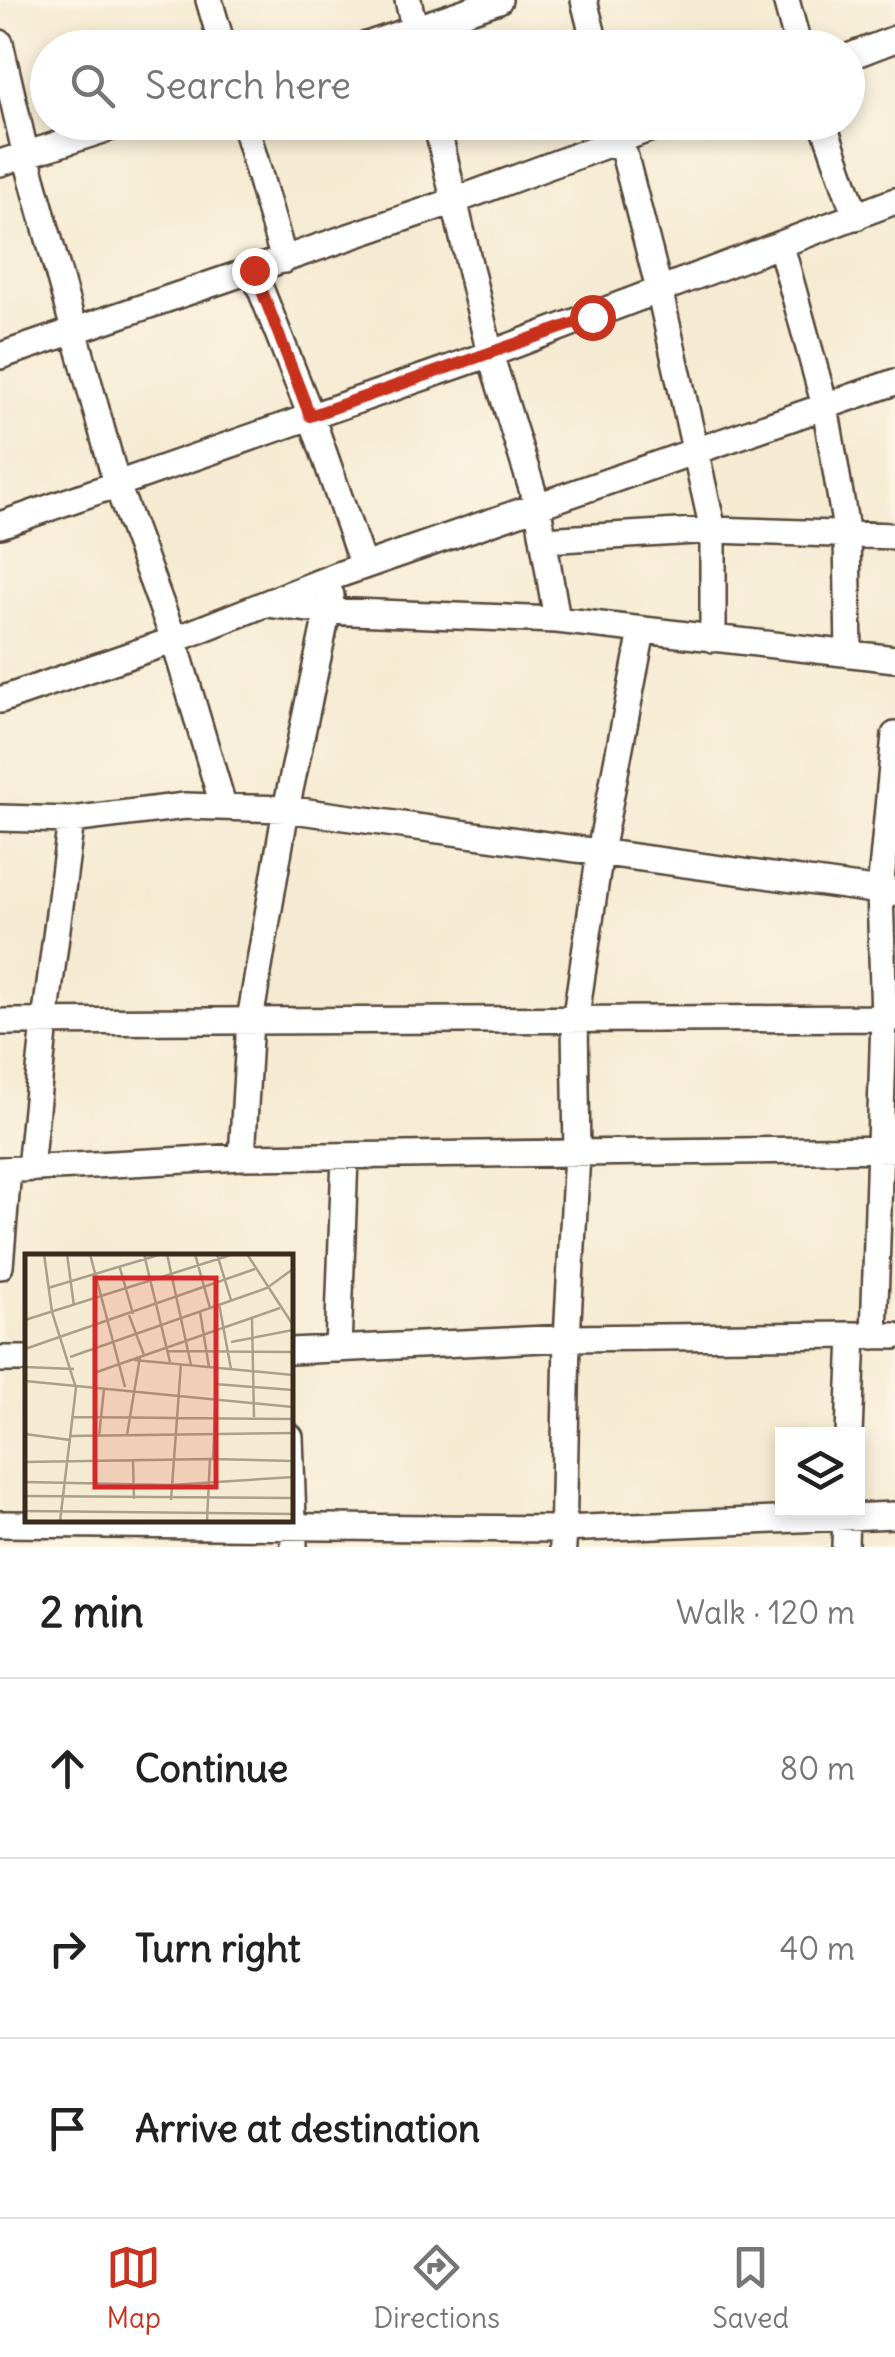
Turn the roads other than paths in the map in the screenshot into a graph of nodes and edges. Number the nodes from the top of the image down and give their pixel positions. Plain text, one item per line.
1 (209, 0) edge
2 (408, 0) edge
3 (499, 0) edge
4 (584, 0) edge
5 (786, 0) edge
6 (218, 30) edge
7 (415, 30) edge
8 (434, 30) edge
9 (592, 30) edge
10 (794, 30) edge
11 (895, 39) edge
12 (0, 43) edge
13 (865, 50) edge
14 (74, 140) edge
15 (249, 140) edge
16 (440, 140) edge
17 (597, 140) edge
18 (620, 140) edge
19 (829, 140) edge
20 (26, 156) junction
21 (0, 163) edge
22 (454, 201) junction
23 (895, 202) edge
24 (856, 216) junction
25 (781, 246) junction
26 (284, 260) junction
27 (254, 270) junction
28 (660, 292) junction
29 (72, 331) junction
30 (490, 354) junction
31 (0, 356) edge
32 (895, 382) edge
33 (824, 406) junction
34 (310, 416) junction
35 (696, 452) junction
36 (117, 486) junction
37 (538, 508) junction
38 (0, 524) edge
39 (713, 530) junction
40 (848, 535) junction
41 (895, 536) edge
42 (544, 540) junction
43 (363, 566) junction
44 (335, 576) junction
45 (266, 604) junction
46 (327, 611) junction
47 (557, 620) junction
48 (642, 630) junction
49 (713, 639) junction
50 (174, 640) junction
51 (849, 654) junction
52 (895, 659) edge
53 (0, 700) edge
54 (895, 735) edge
55 (892, 781) edge
56 (223, 806) junction
57 (286, 810) junction
58 (0, 818) edge
59 (72, 820) junction
60 (600, 852) junction
61 (888, 892) edge
62 (890, 1018) edge
63 (250, 1020) junction
64 (0, 1022) edge
65 (44, 1022) junction
66 (575, 1022) junction
67 (888, 1149) edge
68 (577, 1154) junction
69 (345, 1156) junction
70 (242, 1157) junction
71 (13, 1169) edge
72 (0, 1266) edge
73 (874, 1336) edge
74 (567, 1338) junction
75 (338, 1349) junction
76 (292, 1351) edge
77 (25, 1358) edge
78 (0, 1360) edge
79 (851, 1427) edge
80 (292, 1487) edge
81 (865, 1514) edge
82 (895, 1515) edge
83 (810, 1517) edge
84 (845, 1517) edge
85 (0, 1524) edge
86 (294, 1537) edge
87 (562, 1538) edge
88 (845, 1547) edge

1 - 6 street
2 - 7 street
3 - 8 street
4 - 9 street
5 - 10 street
11 - 13 street
12 - 20 street
14 - 20 street
15 - 26 street
16 - 22 street
17 - 22 street
18 - 28 street
19 - 24 street
20 - 21 street
20 - 29 street
22 - 26 street
22 - 30 street
23 - 24 street
24 - 25 street
25 - 28 street
25 - 33 street
26 - 27 street
27 - 29 street
27 - 34 street
28 - 30 street
28 - 35 street
29 - 31 street
29 - 36 street
30 - 34 street
30 - 37 street
32 - 33 street
33 - 35 street
33 - 40 street
34 - 36 street
34 - 43 street
35 - 37 street
35 - 39 street
36 - 38 street
36 - 50 street
37 - 42 street
37 - 43 street
39 - 40 street
39 - 42 street
39 - 49 street
40 - 41 street
40 - 51 street
42 - 47 street
43 - 44 street
44 - 45 street
44 - 46 street
45 - 46 street
45 - 50 street
46 - 47 street
46 - 57 street
47 - 48 street
48 - 49 street
48 - 60 street
49 - 51 street
50 - 53 street
50 - 56 street
51 - 52 street
54 - 55 street
55 - 61 street
56 - 57 street
56 - 59 street
57 - 60 street
57 - 63 street
58 - 59 street
59 - 65 street
60 - 61 street
60 - 66 street
61 - 62 street
62 - 66 street
62 - 67 street
63 - 65 street
63 - 66 street
63 - 70 street
64 - 65 street
65 - 71 street
66 - 68 street
67 - 68 street
67 - 73 street
68 - 69 street
68 - 74 street
69 - 70 street
69 - 75 street
70 - 71 street
71 - 72 street
73 - 74 street
73 - 79 street
74 - 75 street
74 - 87 street
75 - 76 street
77 - 78 street
80 - 86 street
81 - 82 street
83 - 87 street
84 - 88 street
85 - 86 street
86 - 87 street

